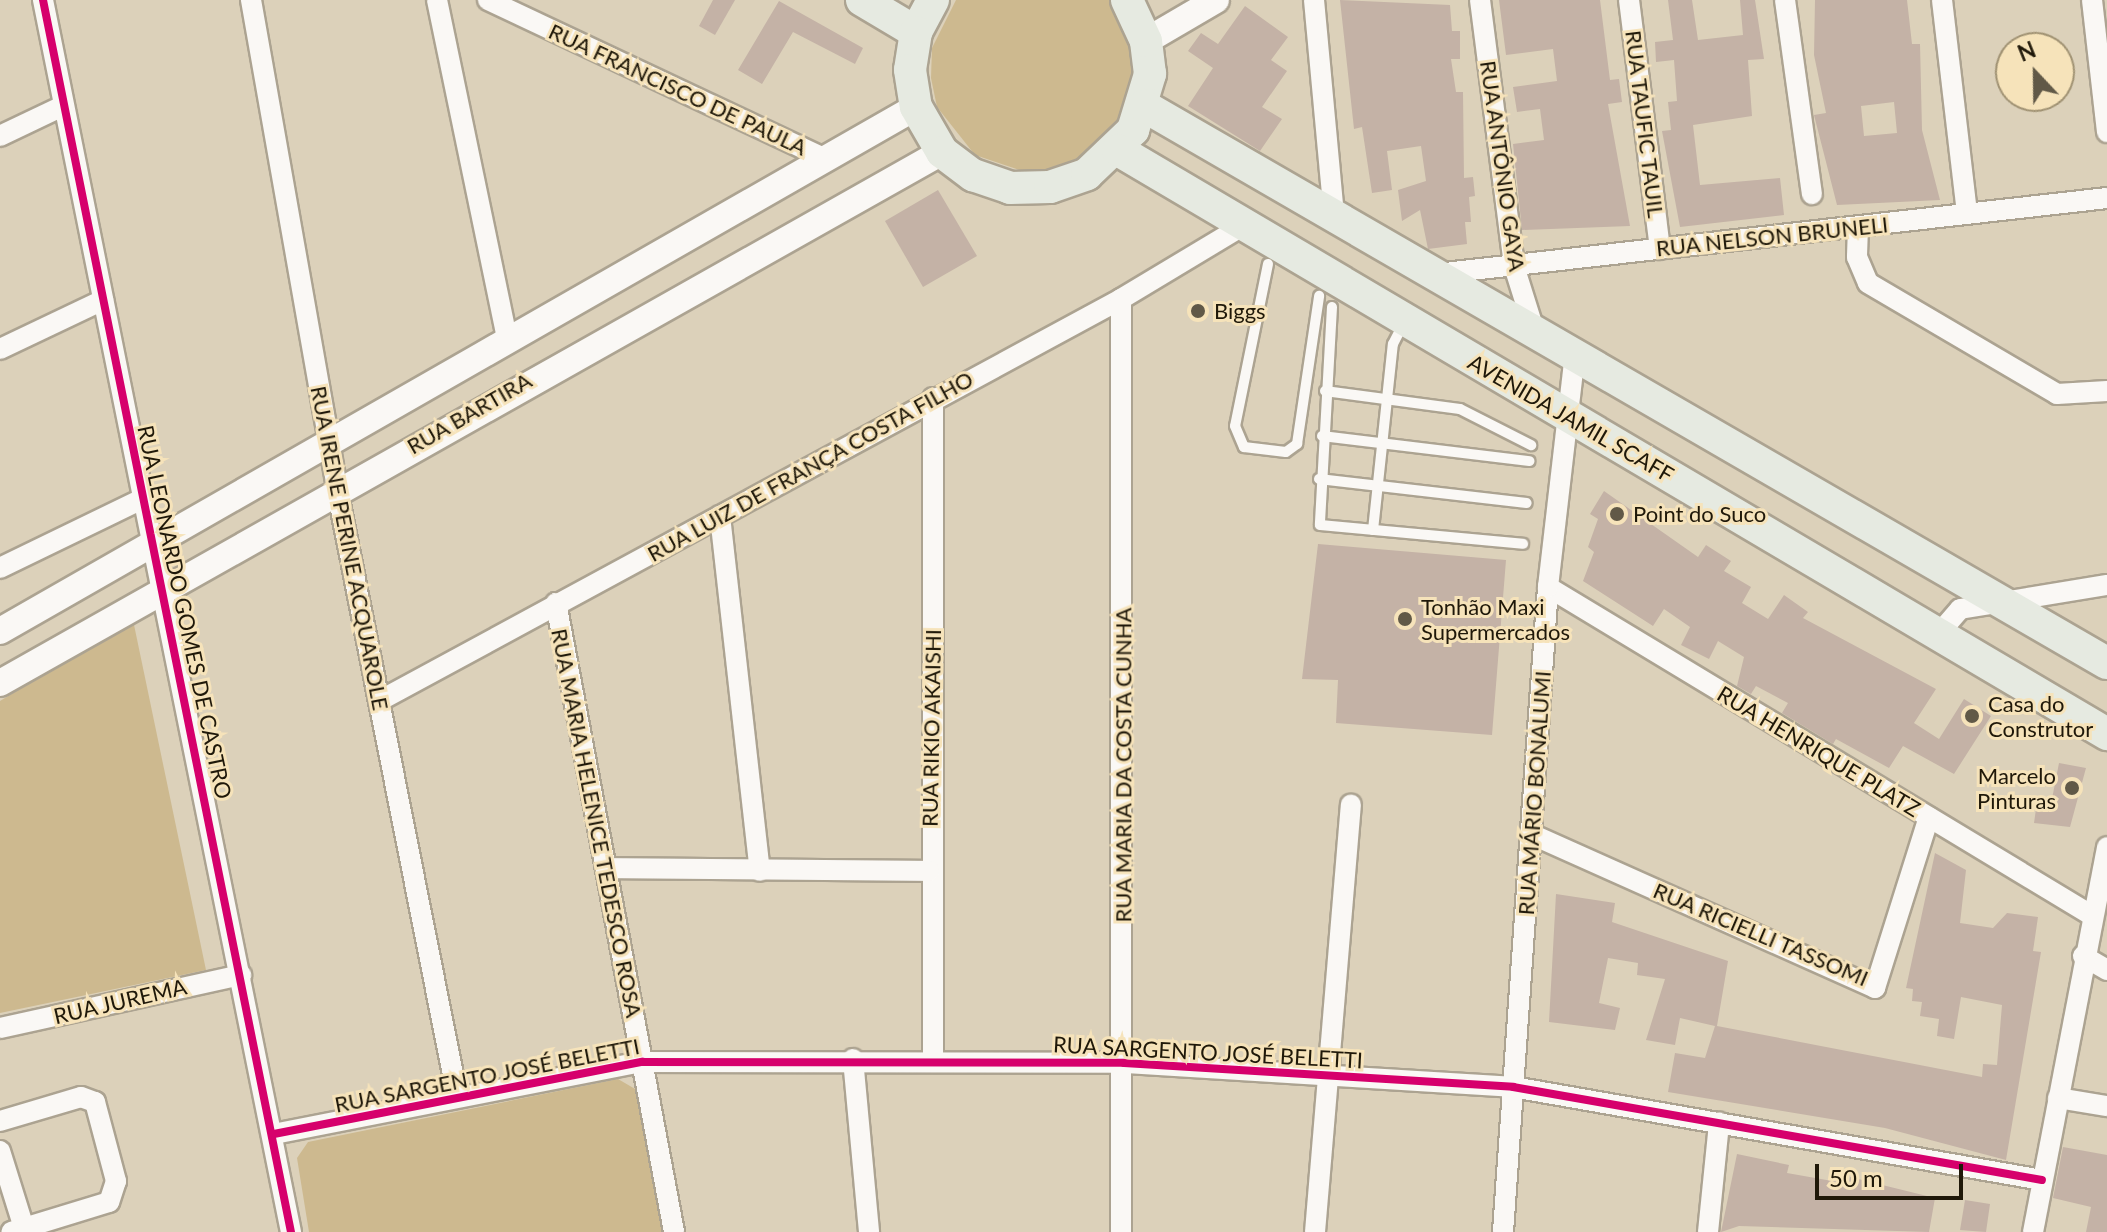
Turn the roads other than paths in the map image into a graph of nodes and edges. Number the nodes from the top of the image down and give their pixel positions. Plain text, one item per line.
1 (43, 0) edge
2 (251, 0) edge
3 (437, 0) edge
4 (488, 0) edge
5 (862, 0) edge
6 (933, 0) edge
7 (1127, 0) edge
8 (1216, 0) edge
9 (1314, 0) edge
10 (1480, 0) edge
11 (1629, 0) edge
12 (1785, 0) edge
13 (1942, 0) edge
14 (2092, 0) edge
15 (916, 32) junction
16 (1146, 41) junction
17 (63, 106) junction
18 (1144, 106) junction
19 (916, 107) junction
20 (2107, 132) edge
21 (0, 136) edge
22 (1118, 150) junction
23 (942, 152) junction
24 (824, 158) junction
25 (1812, 194) dead end
26 (2107, 198) edge
27 (1967, 214) junction
28 (1334, 215) junction
29 (1858, 227) junction
30 (1239, 228) junction
31 (1660, 249) junction
32 (1268, 264) dead end
33 (1514, 266) junction
34 (1436, 274) junction
35 (1319, 296) dead end
36 (1121, 299) junction
37 (103, 300) junction
38 (1332, 307) dead end
39 (1404, 322) junction
40 (1534, 330) junction
41 (507, 339) junction
42 (0, 349) edge
43 (1575, 354) junction
44 (1325, 391) junction
45 (2107, 391) edge
46 (933, 398) junction
47 (1387, 398) junction
48 (1570, 417) junction
49 (1322, 436) junction
50 (1384, 441) junction
51 (328, 443) junction
52 (1531, 445) dead end
53 (1530, 461) dead end
54 (1319, 479) junction
55 (1379, 484) junction
56 (337, 489) junction
57 (144, 498) junction
58 (1527, 503) dead end
59 (720, 516) junction
60 (1373, 530) junction
61 (154, 542) junction
62 (1523, 544) dead end
63 (0, 568) edge
64 (2107, 585) edge
65 (1548, 587) junction
66 (162, 589) junction
67 (556, 603) junction
68 (2004, 604) junction
69 (0, 631) edge
70 (1941, 631) junction
71 (2107, 663) edge
72 (0, 683) edge
73 (379, 701) junction
74 (2107, 734) edge
75 (1351, 805) dead end
76 (1929, 817) junction
77 (1531, 834) junction
78 (2107, 847) edge
79 (606, 868) junction
80 (760, 871) junction
81 (929, 871) junction
82 (2091, 915) junction
83 (2083, 956) junction
84 (2107, 970) edge
85 (241, 975) junction
86 (0, 1028) edge
87 (933, 1058) junction
88 (853, 1059) junction
89 (642, 1062) junction
90 (1124, 1063) junction
91 (1325, 1076) junction
92 (1513, 1087) junction
93 (457, 1095) junction
94 (2058, 1098) junction
95 (2107, 1106) edge
96 (0, 1121) edge
97 (1719, 1123) junction
98 (274, 1134) junction
99 (0, 1151) edge
100 (2042, 1180) junction
101 (18, 1230) edge
102 (291, 1232) edge
103 (674, 1232) edge
104 (869, 1232) edge
105 (1121, 1232) edge
106 (1315, 1232) edge
107 (1503, 1232) edge
108 (1708, 1232) edge
109 (2033, 1232) edge

1 - 17 street, RUA LEONARDO GOMES DE CASTRO
2 - 51 street, RUA IRENE PERINE ACQUAROLE
3 - 41 street
4 - 24 street, RUA FRANCISCO DE PAULA
5 - 15 main road
6 - 15 main road
7 - 16 main road
8 - 16 street
9 - 28 street
10 - 33 street, RUA ANTÔNIO GAYA
11 - 31 street, RUA TAUFIC TAUIL
12 - 25 street
13 - 27 street
14 - 20 street
15 - 19 main road
16 - 18 main road
17 - 21 street
17 - 37 street, RUA LEONARDO GOMES DE CASTRO
18 - 22 main road
18 - 28 main road
19 - 23 main road
19 - 24 street, RUA BARTIRA
22 - 23 main road
22 - 30 main road, AVENIDA JAMIL SCAFF
23 - 56 street, RUA BARTIRA
24 - 41 street, RUA BARTIRA
26 - 27 street, RUA NELSON BRUNELI
27 - 29 street, RUA NELSON BRUNELI
28 - 34 main road
29 - 31 street, RUA NELSON BRUNELI
29 - 45 street
30 - 36 street, RUA LUIZ DE FRANÇA COSTA FILHO
30 - 39 main road, AVENIDA JAMIL SCAFF
31 - 33 street, RUA NELSON BRUNELI
32 - 35 lane
33 - 34 street, RUA NELSON BRUNELI
33 - 40 street, RUA ANTÔNIO GAYA
34 - 40 main road
36 - 46 street, RUA LUIZ DE FRANÇA COSTA FILHO
36 - 90 street, RUA MARIA DA COSTA CUNHA
37 - 42 street
37 - 57 street, RUA LEONARDO GOMES DE CASTRO
38 - 44 lane
39 - 47 lane
39 - 48 main road, AVENIDA JAMIL SCAFF
40 - 43 main road
41 - 51 street, RUA BARTIRA
43 - 48 street, RUA MÁRIO BONALUMI
43 - 68 main road
44 - 47 lane
44 - 49 lane
46 - 59 street, RUA LUIZ DE FRANÇA COSTA FILHO
46 - 81 street, RUA RIKIO AKAISHI
47 - 50 lane
47 - 52 lane
48 - 65 street, RUA MÁRIO BONALUMI
48 - 70 main road, AVENIDA JAMIL SCAFF
49 - 50 lane
49 - 54 lane
50 - 53 lane
50 - 55 lane
51 - 56 street, RUA IRENE PERINE ACQUAROLE
51 - 61 street, RUA BARTIRA
54 - 55 lane
54 - 60 lane
55 - 58 lane
55 - 60 lane
56 - 66 street, RUA BARTIRA
56 - 73 street, RUA IRENE PERINE ACQUAROLE
57 - 61 street, RUA LEONARDO GOMES DE CASTRO
57 - 63 street
59 - 67 street, RUA LUIZ DE FRANÇA COSTA FILHO
59 - 80 street
60 - 62 lane
61 - 66 street, RUA LEONARDO GOMES DE CASTRO
61 - 69 street, RUA BARTIRA
64 - 68 street
65 - 76 street, RUA HENRIQUE PLATZ
65 - 77 street, RUA MÁRIO BONALUMI
66 - 72 street, RUA BARTIRA
66 - 85 street, RUA LEONARDO GOMES DE CASTRO
67 - 73 street, RUA LUIZ DE FRANÇA COSTA FILHO
67 - 79 street, RUA MARIA HELENICE TEDESCO ROSA
68 - 70 street
68 - 71 main road
70 - 74 main road, AVENIDA JAMIL SCAFF
73 - 93 street, RUA IRENE PERINE ACQUAROLE
75 - 91 street
76 - 77 street, RUA RICIELLI TASSOMI
76 - 82 street, RUA HENRIQUE PLATZ
77 - 92 street, RUA MÁRIO BONALUMI
78 - 82 street
79 - 80 street
79 - 89 street, RUA MARIA HELENICE TEDESCO ROSA
80 - 81 street
81 - 87 street, RUA RIKIO AKAISHI
82 - 83 street
83 - 84 street
83 - 94 street
85 - 86 street, RUA JUREMA
85 - 98 street, RUA LEONARDO GOMES DE CASTRO
87 - 88 street, RUA SARGENTO JOSÉ BELETTI
87 - 90 street, RUA SARGENTO JOSÉ BELETTI
88 - 89 street, RUA SARGENTO JOSÉ BELETTI
88 - 104 street
89 - 93 street, RUA SARGENTO JOSÉ BELETTI
89 - 103 street, RUA MARIA HELENICE TEDESCO ROSA
90 - 91 street, RUA SARGENTO JOSÉ BELETTI
90 - 105 street, RUA MARIA DA COSTA CUNHA
91 - 92 street, RUA SARGENTO JOSÉ BELETTI
91 - 106 street
92 - 97 street, RUA SARGENTO JOSÉ BELETTI
92 - 107 street, RUA MÁRIO BONALUMI
93 - 98 street, RUA SARGENTO JOSÉ BELETTI
94 - 95 street
94 - 100 street
96 - 101 street
97 - 100 street, RUA SARGENTO JOSÉ BELETTI
97 - 108 street
98 - 102 street, RUA LEONARDO GOMES DE CASTRO
99 - 101 street
100 - 109 street

